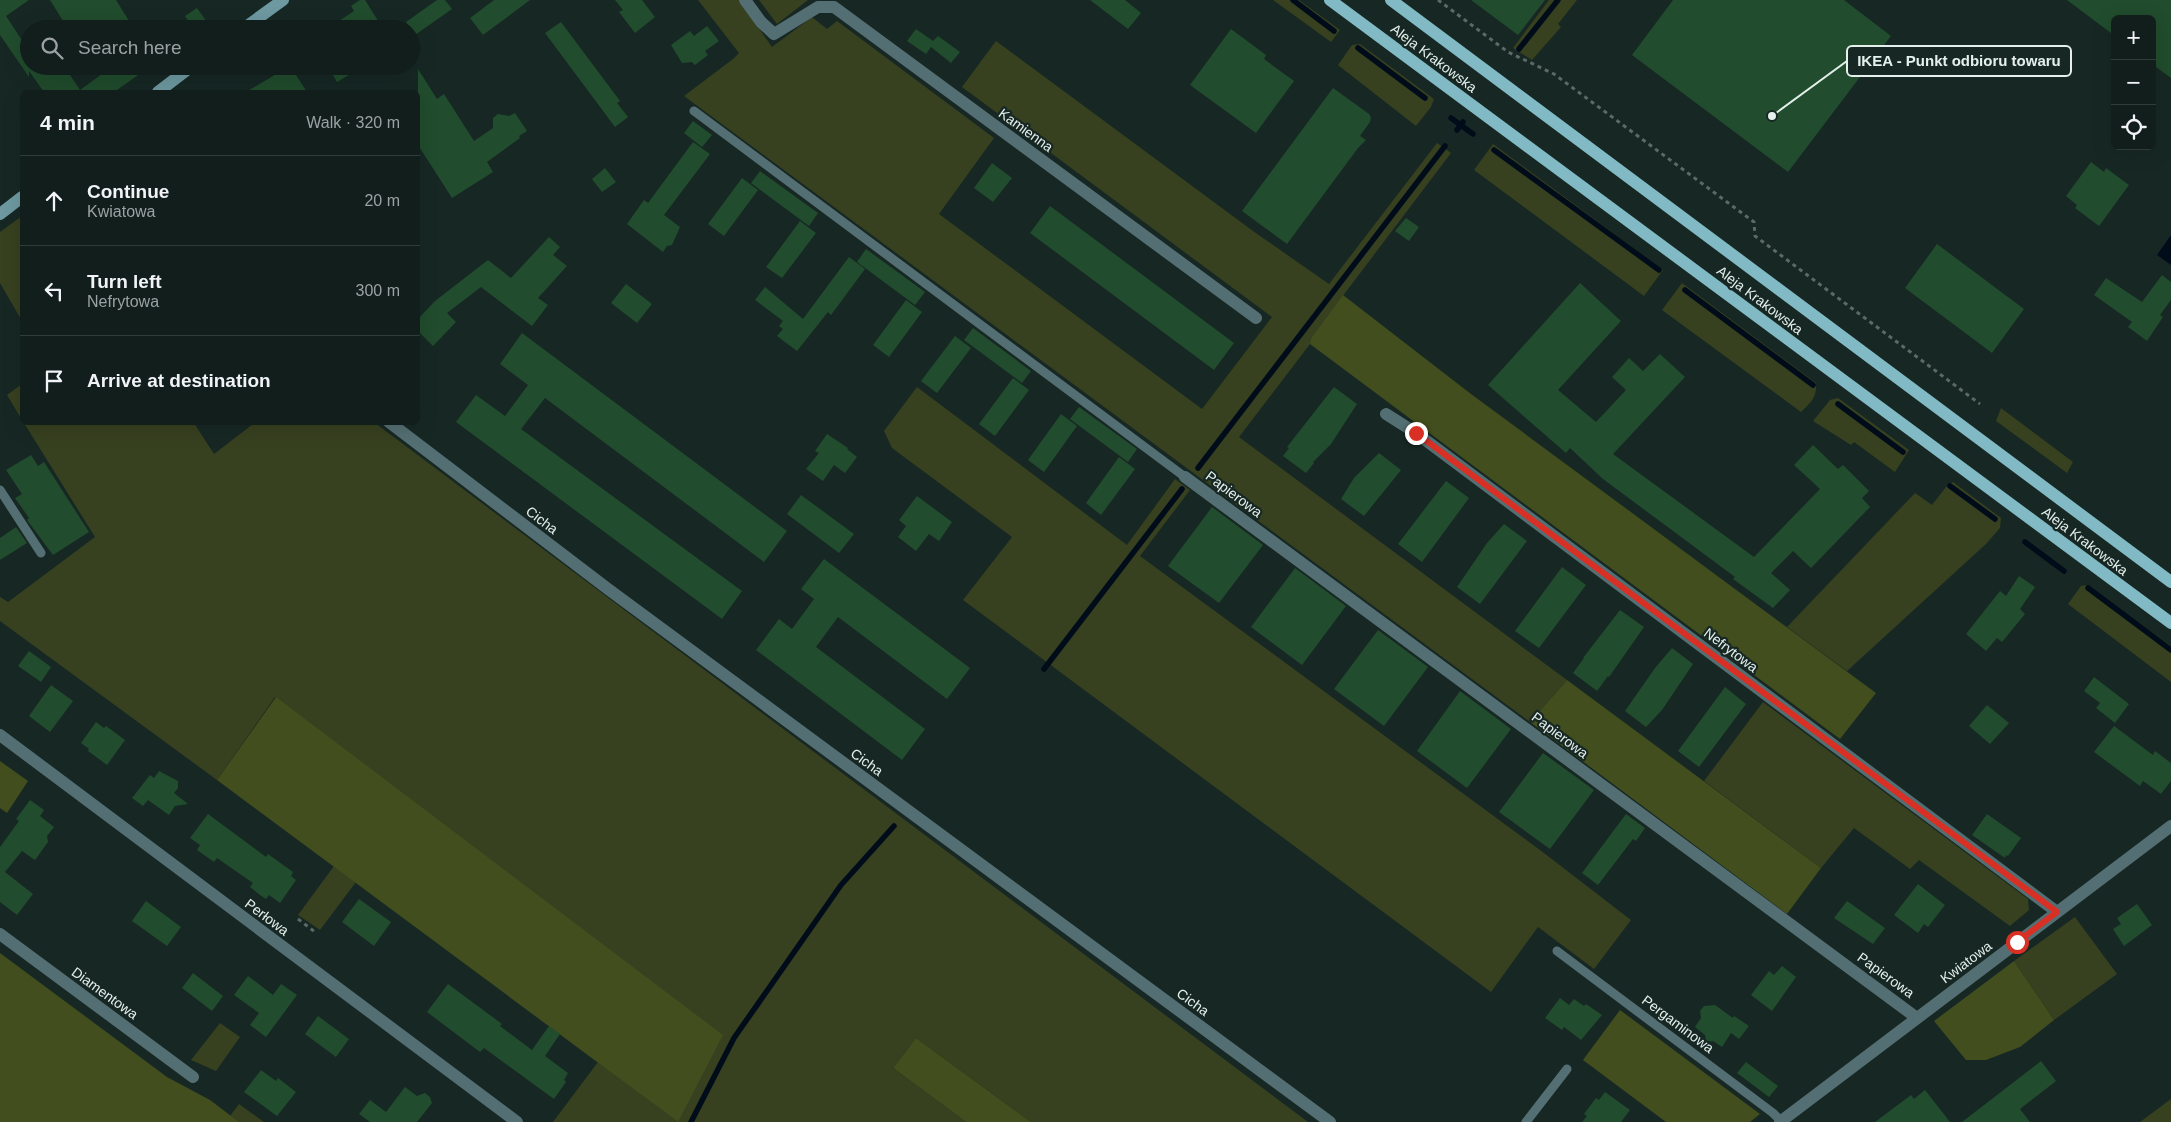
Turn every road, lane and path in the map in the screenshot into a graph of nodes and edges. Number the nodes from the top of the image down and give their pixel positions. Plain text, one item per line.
1 (282, 0) edge
2 (745, 0) edge
3 (1330, 0) edge
4 (1391, 0) edge
5 (1438, 0) edge
6 (255, 20) edge
7 (180, 75) edge
8 (161, 90) edge
9 (694, 111) dead end
10 (20, 199) edge
11 (0, 214) edge
12 (1256, 318) dead end
13 (1980, 404) dead end
14 (1386, 414) dead end
15 (392, 425) edge
16 (1185, 477) joint
17 (0, 490) edge
18 (41, 553) dead end
19 (2171, 582) edge
20 (2171, 623) edge
21 (0, 735) edge
22 (2171, 826) edge
23 (2057, 912) junction
24 (298, 919) dead end
25 (316, 932) dead end
26 (0, 934) edge
27 (1557, 951) dead end
28 (1917, 1018) junction
29 (1567, 1069) dead end
30 (193, 1076) dead end
31 (517, 1122) edge
32 (1330, 1122) edge
33 (1526, 1122) edge
34 (1780, 1122) edge

1 - 6 street
2 - 12 street, Kamienna
3 - 20 main road, Aleja Krakowska
4 - 19 main road, Aleja Krakowska
5 - 13 path
7 - 8 street
9 - 16 lane
10 - 11 street
14 - 23 street, Nefrytowa
15 - 32 street, Cicha
16 - 28 street, Papierowa
17 - 18 lane
21 - 31 street, Perłowa
22 - 23 street, Kwiatowa
23 - 28 street, Kwiatowa
24 - 25 path
26 - 30 street, Diamentowa
27 - 34 lane, Pergaminowa
28 - 34 street, Kwiatowa
29 - 33 lane

